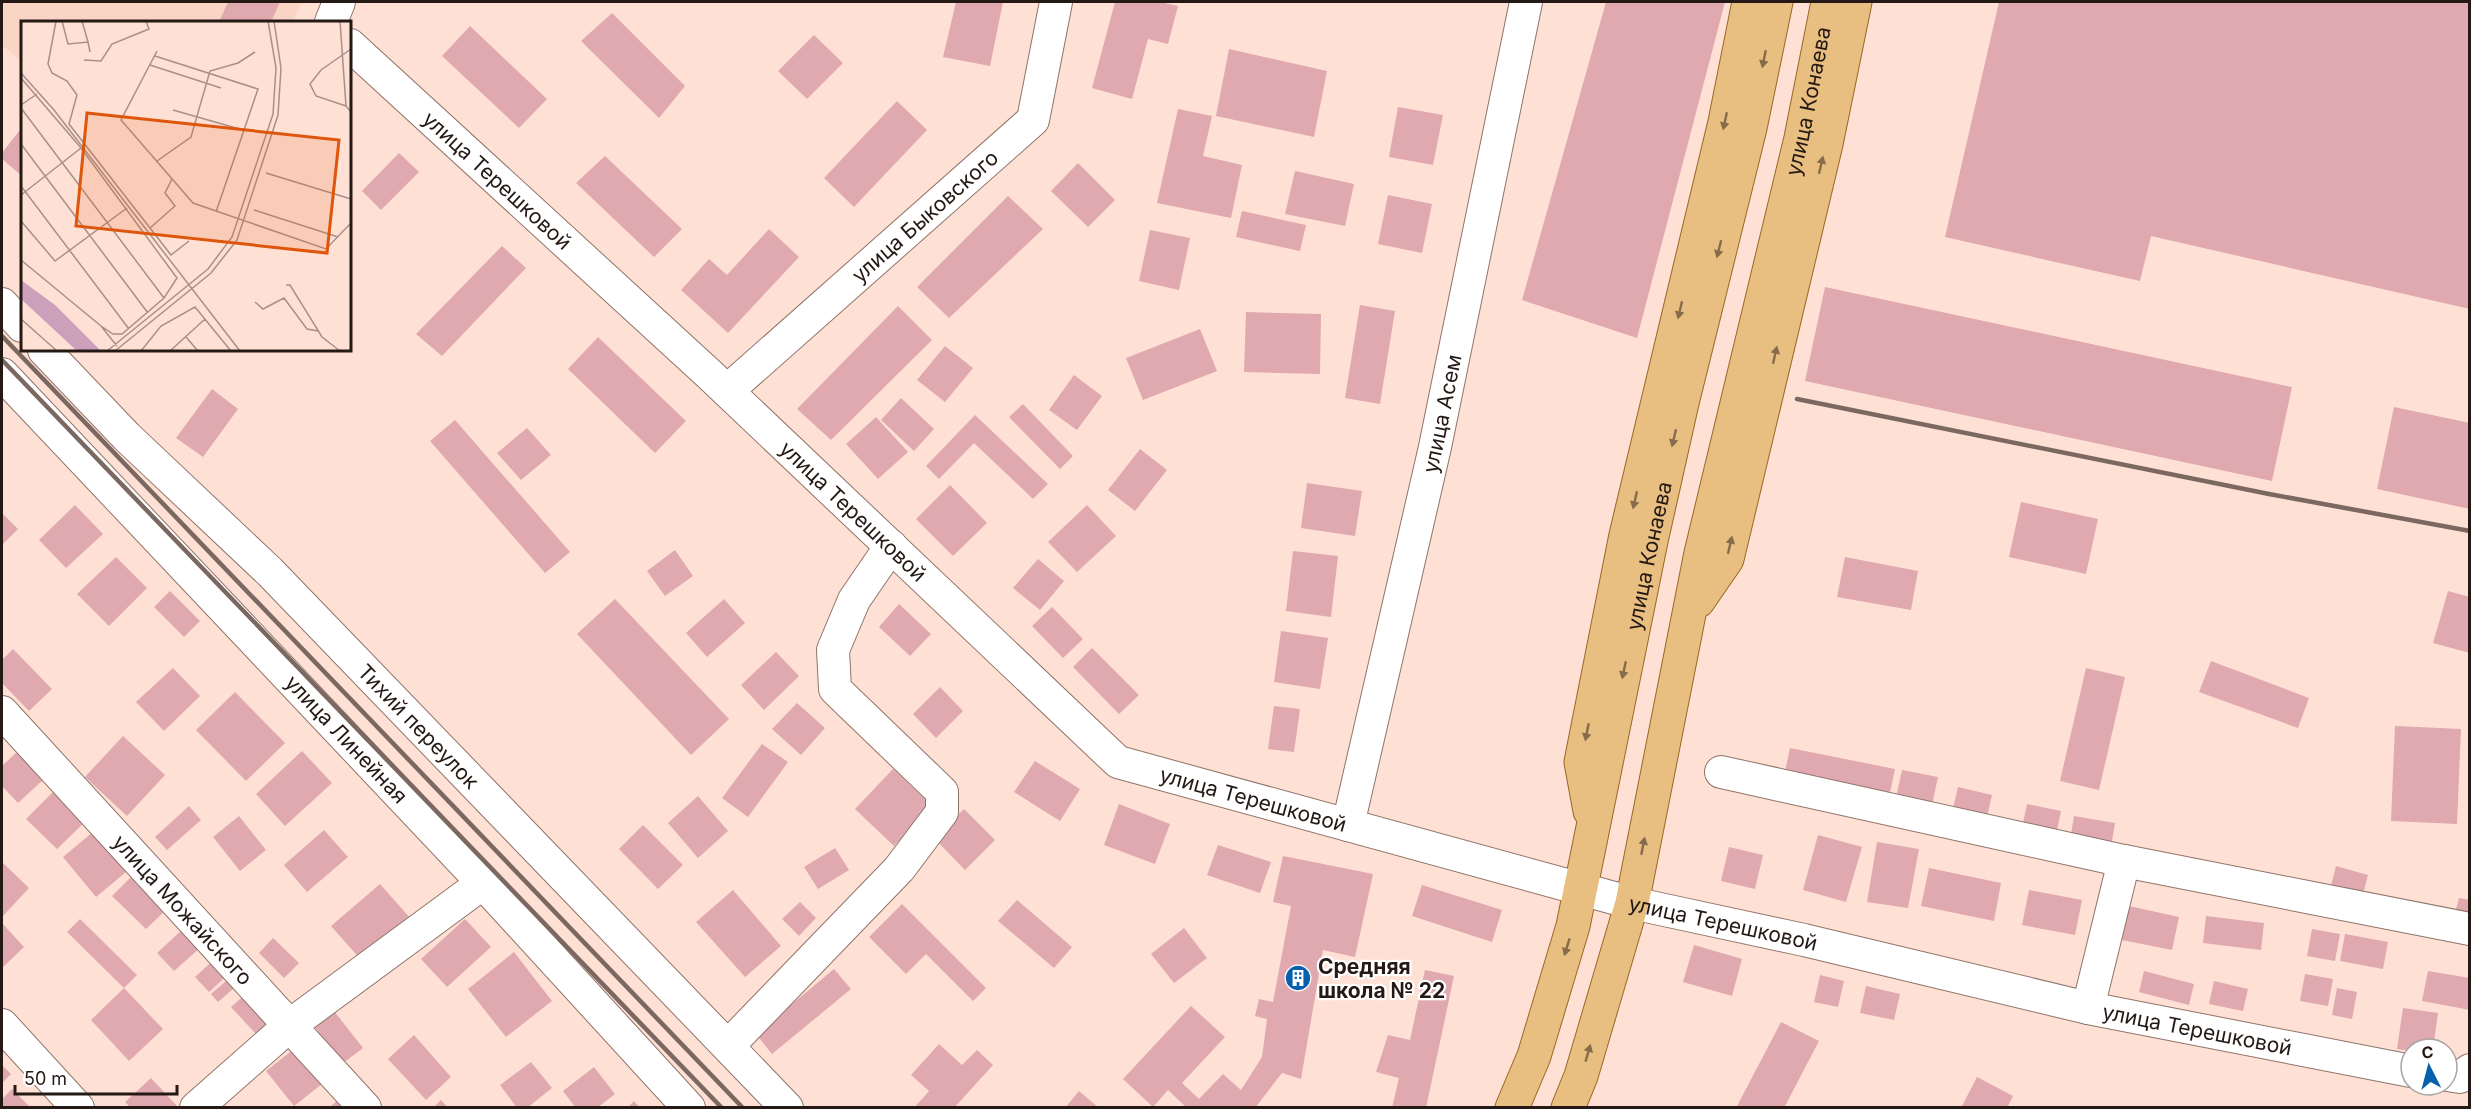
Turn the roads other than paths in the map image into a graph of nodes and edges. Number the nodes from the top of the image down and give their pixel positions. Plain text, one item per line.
1 (339, 2) edge
2 (1056, 2) edge
3 (1749, 2) edge
4 (1776, 2) edge
5 (1828, 2) edge
6 (1855, 2) edge
7 (1518, 3) edge
8 (330, 21) edge
9 (351, 46) edge
10 (2, 304) edge
11 (21, 325) edge
12 (45, 351) edge
13 (2, 374) edge
14 (727, 391) junction
15 (891, 546) junction
16 (1690, 612) junction
17 (2, 712) edge
18 (1721, 772) dead end
19 (1348, 825) junction
20 (1594, 830) junction
21 (2124, 861) junction
22 (483, 883) junction
23 (1582, 890) junction
24 (1632, 903) junction
25 (2469, 929) edge
26 (2088, 1008) junction
27 (2, 1025) edge
28 (289, 1026) junction
29 (728, 1046) junction
30 (2399, 1069) edge
31 (78, 1107) edge
32 (196, 1107) edge
33 (365, 1107) edge
34 (688, 1107) edge
35 (787, 1107) edge
36 (1512, 1107) edge
37 (1568, 1107) edge

1 - 8 street
2 - 14 street, улица Быковского
3 -> 20 main road
4 -> 20 main road, улица Конаева
5 - 16 main road, улица Конаева
16 -> 6 main road
7 - 19 street, улица Асем
9 - 14 street, улица Терешковой
10 - 11 street
12 - 29 street, Тихий переулок
13 - 22 street, улица Линейная
14 - 15 street, улица Терешковой
15 - 19 street, улица Терешковой
15 - 29 street
24 -> 16 main road, улица Конаева
17 - 28 street, улица Можайского
18 - 21 street
19 - 23 street, улица Терешковой
20 - 23 main road, улица Конаева
21 - 25 street
21 - 26 street
22 - 28 street
22 - 34 street, улица Линейная
23 - 24 street, улица Терешковой
23 -> 36 main road, улица Конаева
24 - 26 street, улица Терешковой
37 -> 24 main road, улица Конаева
26 - 30 street, улица Терешковой
27 - 31 street
28 - 32 street
28 - 33 street, улица Можайского
29 - 35 street, Тихий переулок

